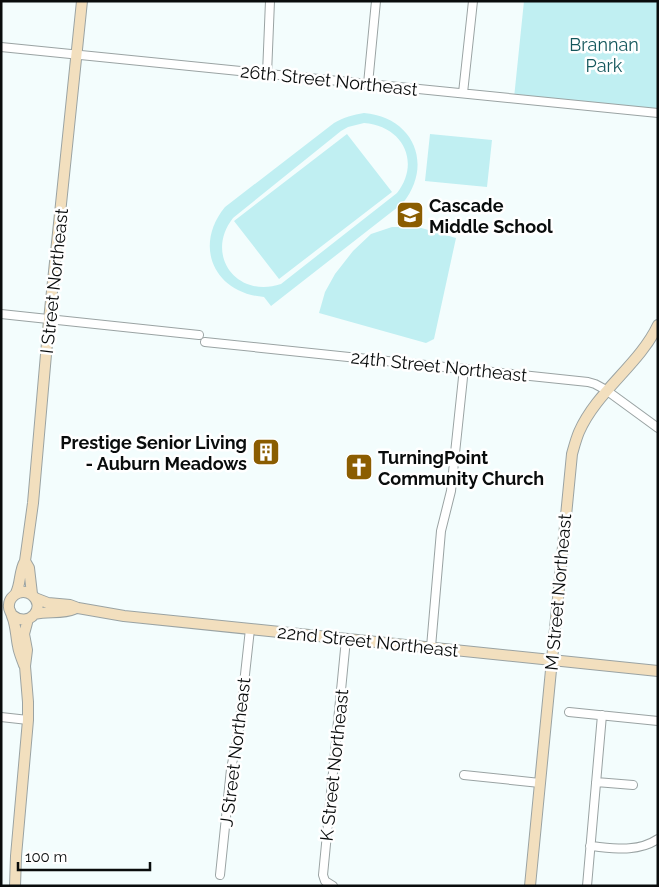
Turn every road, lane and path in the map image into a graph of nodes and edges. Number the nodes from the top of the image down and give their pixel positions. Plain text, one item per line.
1 (82, 1) edge
2 (270, 1) edge
3 (376, 1) edge
4 (473, 1) edge
5 (1, 47) edge
6 (77, 55) junction
7 (267, 74) junction
8 (368, 84) junction
9 (463, 94) junction
10 (658, 113) edge
11 (1, 314) edge
12 (49, 320) junction
13 (658, 325) edge
14 (199, 335) dead end
15 (206, 342) dead end
16 (464, 368) junction
17 (606, 390) junction
18 (658, 428) edge
19 (25, 561) junction
20 (15, 594) junction
21 (33, 596) junction
22 (1, 598) edge
23 (78, 608) junction
24 (8, 612) edge
25 (31, 617) junction
26 (250, 629) junction
27 (346, 639) junction
28 (431, 647) junction
29 (552, 660) junction
30 (24, 666) junction
31 (658, 671) edge
32 (569, 712) dead end
33 (602, 715) junction
34 (1, 717) edge
35 (28, 720) junction
36 (658, 721) edge
37 (464, 775) dead end
38 (540, 782) junction
39 (596, 782) junction
40 (633, 785) dead end
41 (658, 839) edge
42 (590, 846) junction
43 (220, 875) dead end
44 (15, 886) edge
45 (333, 886) edge
46 (530, 886) edge
47 (586, 886) edge

1 - 6 street, I Street Northeast
2 - 7 street
3 - 8 street
4 - 9 street
5 - 6 street, 26th Street Northeast
6 - 7 street, 26th Street Northeast
6 - 12 street, I Street Northeast
7 - 8 street, 26th Street Northeast
8 - 9 street, 26th Street Northeast
9 - 10 street, 26th Street Northeast
11 - 12 street
12 - 14 street
12 - 19 street, I Street Northeast
13 - 17 street, M Street Northeast
15 - 16 street, 24th Street Northeast
16 - 17 street, 24th Street Northeast
16 - 28 street
17 - 18 street, 24th Street Northeast
17 - 29 street, M Street Northeast
19 - 20 street, I Street Northeast
19 - 21 street, I Street Northeast
20 - 21 street
20 - 22 street
20 - 24 street, I Street Northeast
21 - 23 street, 22nd Street Northeast
21 - 25 street, I Street Northeast
23 - 25 street, 22nd Street Northeast
23 - 26 street, 22nd Street Northeast
24 - 25 street
24 - 30 street, I Street Northeast
25 - 30 street, I Street Northeast
26 - 27 street, 22nd Street Northeast
26 - 43 street, J Street Northeast
27 - 28 street, 22nd Street Northeast
27 - 45 street, K Street Northeast
28 - 29 street, 22nd Street Northeast
29 - 31 street, 22nd Street Northeast
29 - 38 street, M Street Northeast
30 - 35 street, I Street Northeast
32 - 33 street
33 - 36 street
33 - 39 street
34 - 35 street
35 - 44 street, I Street Northeast
37 - 38 street
38 - 46 street, M Street Northeast
39 - 40 street
39 - 42 street
41 - 42 street
42 - 47 street

